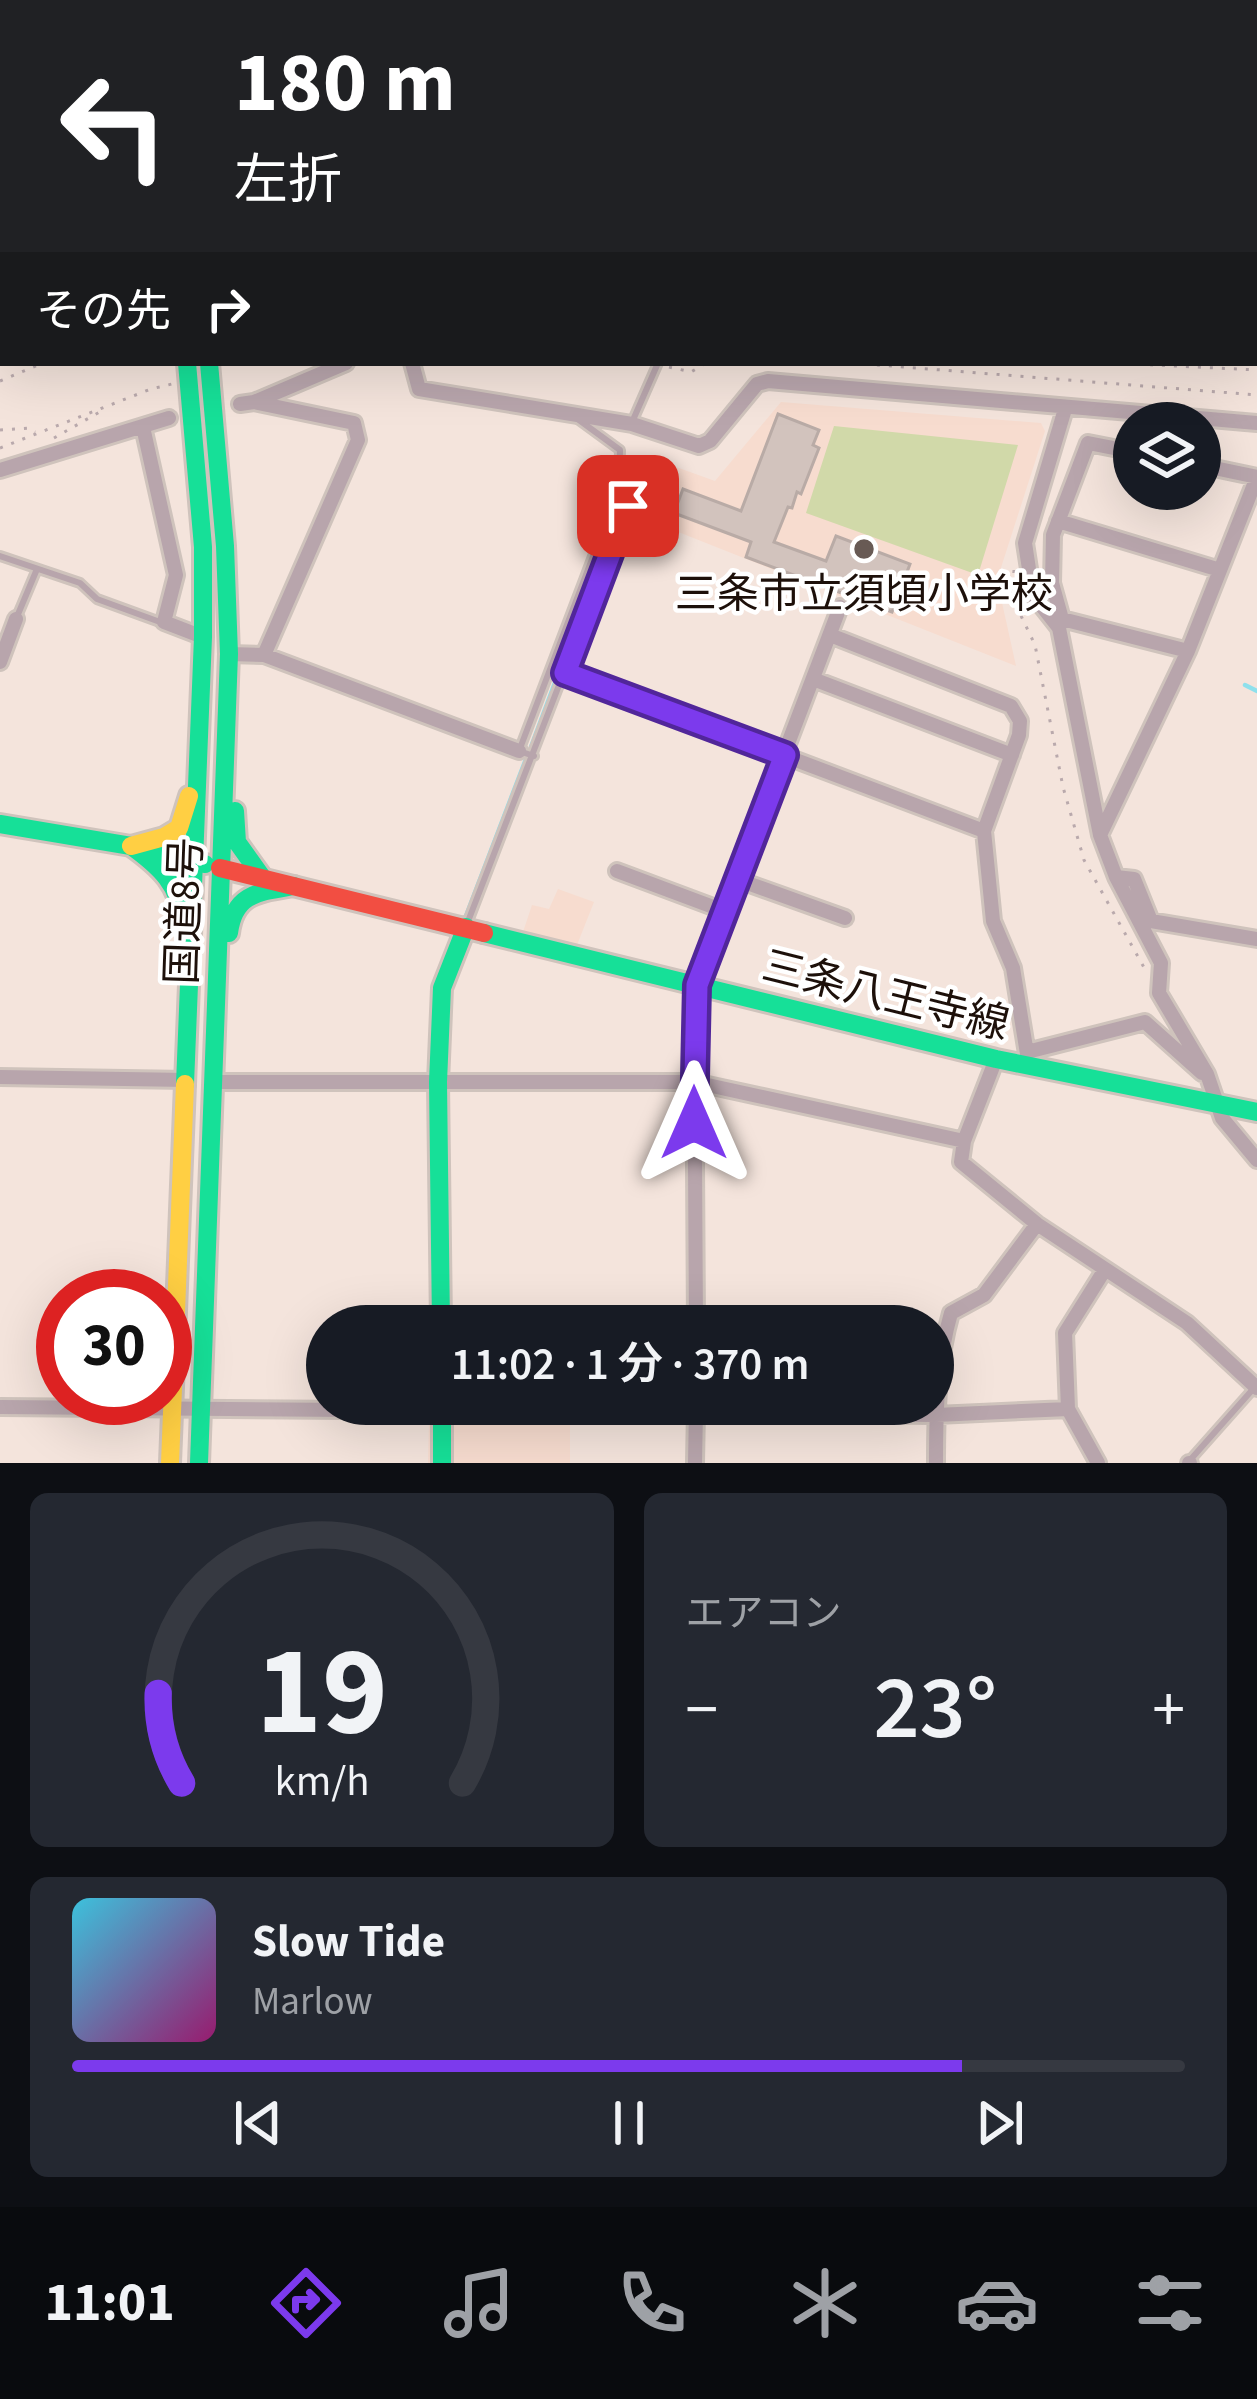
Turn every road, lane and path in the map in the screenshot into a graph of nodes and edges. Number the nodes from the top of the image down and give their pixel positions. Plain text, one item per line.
1 (36, 366) edge
2 (187, 366) edge
3 (209, 366) edge
4 (339, 366) edge
5 (413, 366) edge
6 (657, 366) edge
7 (669, 366) edge
8 (701, 366) edge
9 (891, 366) edge
10 (1175, 366) edge
11 (1257, 370) edge
12 (0, 381) edge
13 (177, 385) dead end
14 (1257, 395) edge
15 (106, 408) junction
16 (1065, 409) junction
17 (572, 412) junction
18 (169, 418) dead end
19 (1257, 423) edge
20 (632, 424) junction
21 (143, 427) junction
22 (0, 430) edge
23 (37, 433) junction
24 (46, 442) dead end
25 (1113, 447) edge
26 (0, 448) edge
27 (1221, 469) edge
28 (0, 470) edge
29 (615, 501) junction
30 (1058, 521) junction
31 (1025, 543) junction
32 (0, 556) edge
33 (38, 569) junction
34 (1220, 570) junction
35 (840, 607) dead end
36 (16, 619) joint
37 (164, 622) junction
38 (1060, 624) junction
39 (830, 635) junction
40 (203, 637) junction
41 (1187, 651) junction
42 (229, 654) junction
43 (264, 655) junction
44 (0, 662) edge
45 (565, 673) junction
46 (814, 679) junction
47 (202, 718) junction
48 (225, 752) junction
49 (526, 754) junction
50 (785, 755) junction
51 (1012, 755) junction
52 (0, 824) edge
53 (984, 831) junction
54 (1100, 835) junction
55 (130, 846) junction
56 (197, 862) junction
57 (220, 868) junction
58 (617, 871) dead end
59 (1116, 877) junction
60 (262, 878) junction
61 (736, 880) junction
62 (294, 886) junction
63 (724, 910) junction
64 (845, 919) dead end
65 (466, 927) junction
66 (1257, 939) edge
67 (697, 985) junction
68 (191, 989) junction
69 (1159, 993) junction
70 (215, 1021) junction
71 (996, 1059) junction
72 (1028, 1059) junction
73 (1207, 1074) junction
74 (0, 1077) edge
75 (188, 1079) junction
76 (214, 1082) junction
77 (438, 1082) junction
78 (694, 1082) junction
79 (1216, 1106) junction
80 (1257, 1112) edge
81 (964, 1141) junction
82 (1257, 1160) edge
83 (1037, 1224) junction
84 (179, 1269) edge
85 (1104, 1271) junction
86 (441, 1305) edge
87 (696, 1305) edge
88 (954, 1311) edge
89 (1256, 1388) edge
90 (0, 1406) edge
91 (36, 1406) edge
92 (192, 1408) edge
93 (201, 1408) junction
94 (306, 1408) edge
95 (1068, 1409) junction
96 (954, 1414) edge
97 (171, 1425) edge
98 (442, 1425) edge
99 (696, 1425) edge
100 (936, 1425) edge
101 (170, 1463) edge
102 (200, 1463) edge
103 (442, 1463) edge
104 (695, 1463) edge
105 (936, 1463) edge
106 (1098, 1463) edge
107 (1190, 1463) edge

1 - 12 path
2 - 40 main road, 国道8号
3 - 42 main road, 国道8号
4 - 43 street
5 - 17 street
6 - 20 lane
7 - 8 path
9 - 14 path
10 - 11 path
13 - 15 path
15 - 23 path
15 - 24 path
16 - 19 street
16 - 20 street
16 - 31 street
17 - 20 street
17 - 29 lane
18 - 21 street
21 - 28 street
21 - 37 street
22 - 23 path
23 - 26 path
25 - 30 street
27 - 34 street
29 - 45 lane
29 - 49 lane
30 - 34 street
30 - 38 street
31 - 38 street
31 - 69 path
32 - 33 lane
33 - 36 lane
33 - 37 lane
34 - 41 street
35 - 39 street
36 - 44 street
37 - 40 street
38 - 41 street
38 - 54 street
39 - 46 street
39 - 51 street
40 - 47 main road, 国道8号
41 - 54 street
42 - 43 street
42 - 48 main road, 国道8号
43 - 49 street
45 - 49 lane
45 - 50 street
46 - 50 street
46 - 51 street
47 - 55 main road
47 - 56 main road, 国道8号
48 - 57 main road, 国道8号
48 - 60 main road
49 - 65 lane
50 - 53 street
50 - 61 street
51 - 53 street
52 - 55 main road, 三条八王寺線
53 - 72 street
54 - 59 street
55 - 56 main road, 三条八王寺線
55 - 68 main road
56 - 57 main road, 三条八王寺線
56 - 68 main road, 国道8号
57 - 60 main road, 三条八王寺線
57 - 70 main road, 国道8号
58 - 63 street
59 - 66 street
59 - 69 street
60 - 62 main road, 三条八王寺線
61 - 63 street
61 - 64 street
62 - 65 main road, 三条八王寺線
62 - 70 main road
63 - 67 street
65 - 67 main road, 三条八王寺線
65 - 77 main road
67 - 71 main road, 三条八王寺線
67 - 78 street
68 - 75 main road, 国道8号
69 - 73 street
70 - 76 main road, 国道8号
71 - 72 main road, 三条八王寺線
71 - 81 street
72 - 73 street
72 - 79 main road, 三条八王寺線
73 - 79 street
74 - 75 street
75 - 84 main road, 国道8号
76 - 77 street
76 - 93 main road, 国道8号
77 - 78 street
77 - 86 main road
78 - 81 street
78 - 87 street
79 - 80 main road, 三条八王寺線
79 - 82 street
81 - 83 street
83 - 85 street
83 - 88 street
85 - 89 street
85 - 95 street
89 - 107 lane
90 - 91 street
92 - 93 street
93 - 94 street
93 - 102 main road, 国道8号
95 - 96 street
95 - 106 street
97 - 101 main road, 国道8号
98 - 103 main road
99 - 104 street
100 - 105 street

